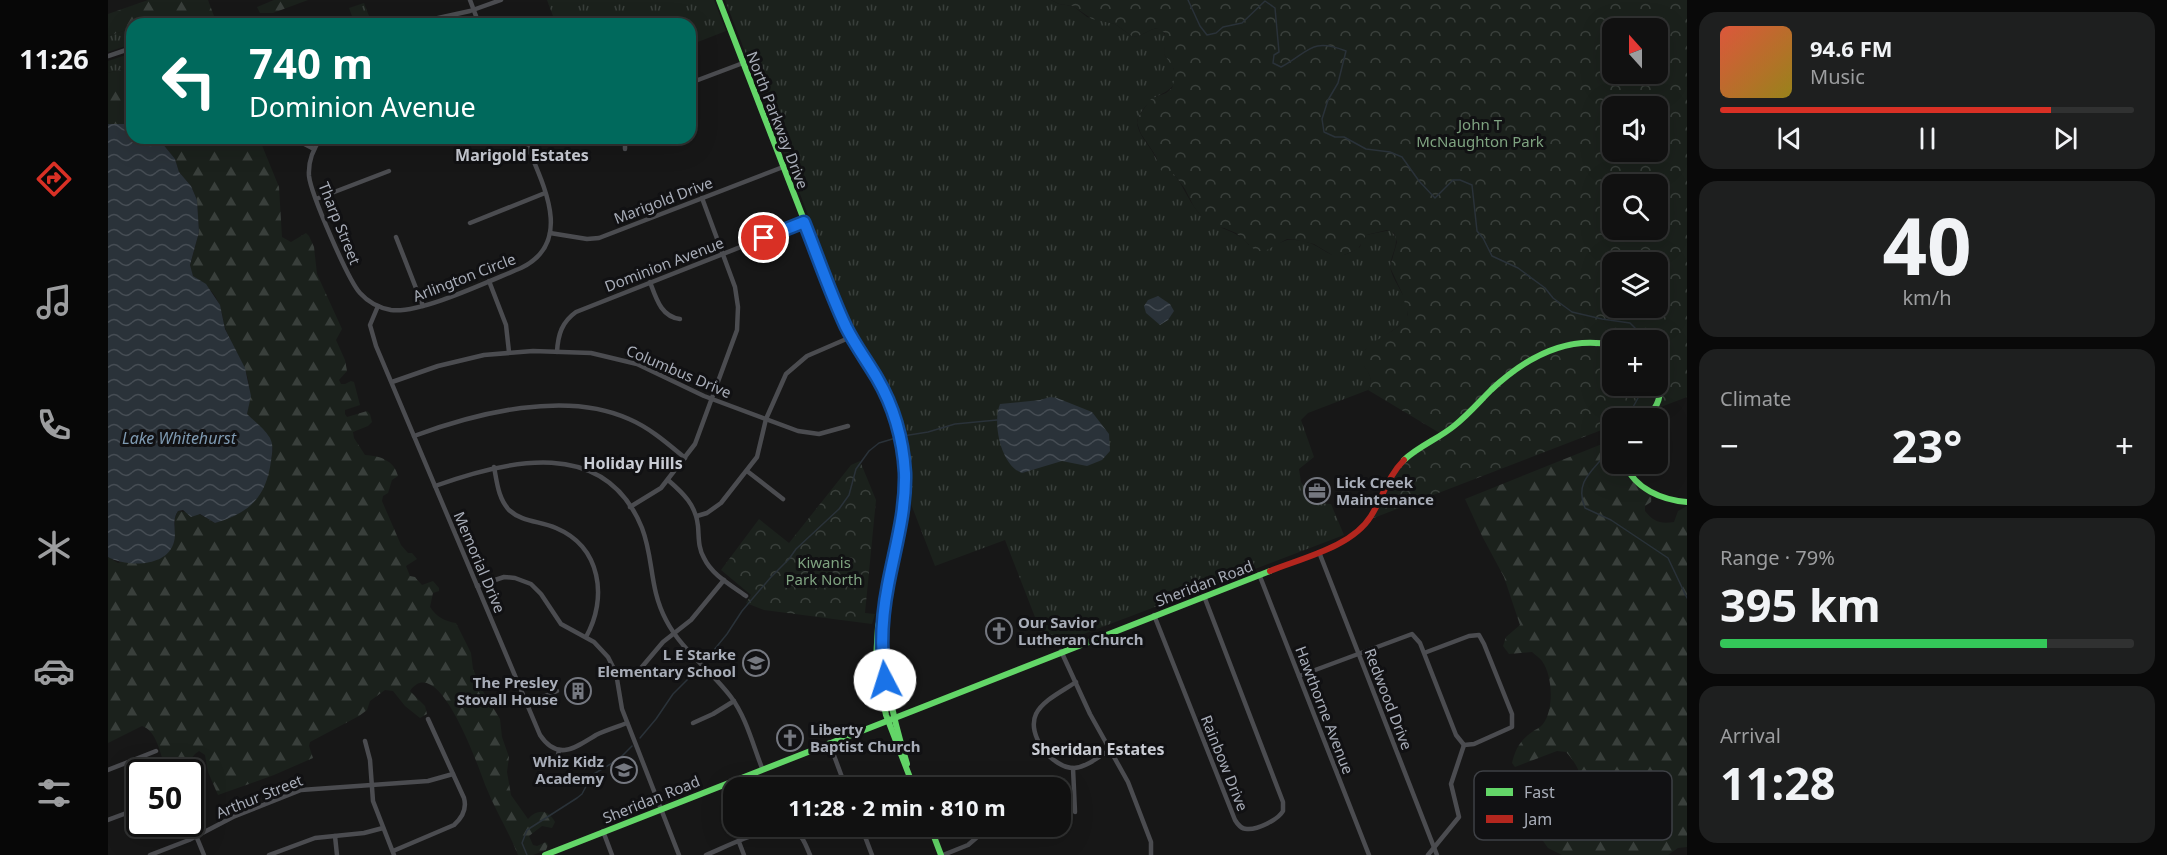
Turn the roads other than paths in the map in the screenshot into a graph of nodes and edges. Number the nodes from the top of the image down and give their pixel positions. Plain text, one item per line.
1 (470, 0) edge
2 (501, 0) edge
3 (719, 0) edge
4 (474, 10) junction
5 (438, 18) edge
6 (477, 18) edge
7 (126, 50) edge
8 (108, 56) edge
9 (743, 63) junction
10 (696, 81) edge
11 (304, 144) edge
12 (317, 144) edge
13 (457, 144) edge
14 (526, 144) edge
15 (625, 144) edge
16 (314, 149) junction
17 (625, 149) dead end
18 (461, 154) dead end
19 (783, 166) junction
20 (389, 171) dead end
21 (545, 193) junction
22 (702, 198) junction
23 (316, 199) junction
24 (804, 222) junction
25 (470, 223) dead end
26 (550, 233) junction
27 (396, 237) dead end
28 (723, 254) junction
29 (489, 281) junction
30 (650, 282) junction
31 (378, 306) junction
32 (423, 306) junction
33 (680, 319) dead end
34 (851, 337) junction
35 (1602, 343) edge
36 (509, 352) junction
37 (557, 352) junction
38 (392, 382) junction
39 (712, 399) junction
40 (766, 419) junction
41 (848, 426) dead end
42 (414, 436) junction
43 (685, 458) junction
44 (494, 467) junction
45 (747, 471) junction
46 (1630, 474) edge
47 (668, 480) junction
48 (435, 486) junction
49 (783, 499) dead end
50 (1687, 502) edge
51 (630, 507) junction
52 (697, 516) junction
53 (1319, 552) junction
54 (1259, 574) junction
55 (724, 580) junction
56 (477, 586) junction
57 (746, 596) dead end
58 (1204, 596) junction
59 (1154, 615) junction
60 (674, 633) junction
61 (586, 637) junction
62 (1061, 651) junction
63 (1358, 653) junction
64 (1424, 653) junction
65 (1299, 676) junction
66 (617, 678) junction
67 (1076, 682) junction
68 (557, 691) dead end
69 (734, 701) junction
70 (885, 702) junction
71 (526, 704) junction
72 (909, 711) junction
73 (889, 718) junction
74 (428, 719) dead end
75 (627, 723) junction
76 (693, 723) dead end
77 (870, 726) junction
78 (894, 733) junction
79 (365, 741) dead end
80 (829, 742) junction
81 (1464, 745) junction
82 (1111, 749) junction
83 (559, 750) junction
84 (156, 752) dead end
85 (557, 761) dead end
86 (762, 768) junction
87 (1073, 768) junction
88 (108, 770) edge
89 (453, 774) junction
90 (842, 777) edge
91 (910, 777) edge
92 (372, 784) junction
93 (661, 808) junction
94 (1075, 812) dead end
95 (126, 813) edge
96 (108, 820) edge
97 (383, 828) junction
98 (603, 831) junction
99 (204, 832) edge
100 (335, 836) junction
101 (194, 837) edge
102 (196, 837) edge
103 (752, 837) edge
104 (801, 837) edge
105 (866, 837) edge
106 (935, 837) edge
107 (977, 837) edge
108 (739, 842) junction
109 (1434, 849) junction
110 (393, 853) edge
111 (150, 855) edge
112 (204, 855) edge
113 (269, 855) edge
114 (337, 855) edge
115 (545, 855) edge
116 (612, 855) edge
117 (679, 855) edge
118 (706, 855) edge
119 (744, 855) edge
120 (810, 855) edge
121 (873, 855) edge
122 (942, 855) edge
123 (1151, 855) edge
124 (1369, 855) edge
125 (1428, 855) edge
126 (1437, 855) edge

1 - 4 street
2 - 4 street
3 - 9 main road, North Parkway Drive
4 - 5 street
4 - 6 street
7 - 8 street
9 - 10 street
9 - 19 main road, North Parkway Drive
11 - 16 street
12 - 16 street, Tharp Street
13 - 18 street
14 - 21 street
15 - 17 street
16 - 23 street, Tharp Street
19 - 22 street, Marigold Drive
19 - 24 main road, North Parkway Drive
20 - 23 street
21 - 25 street
21 - 26 street
22 - 26 street, Marigold Drive
22 - 28 street
23 - 31 street, Tharp Street
24 - 28 street, Dominion Avenue
24 - 34 main road, North Parkway Drive
26 - 29 street, Arlington Circle
27 - 32 street
28 - 30 street, Dominion Avenue
28 - 39 street
29 - 32 street, Arlington Circle
29 - 36 street
30 - 33 street
30 - 37 street, Dominion Avenue
31 - 32 street, Arlington Circle
31 - 38 street, Memorial Drive
34 - 40 street
34 - 70 main road, North Parkway Drive
35 - 53 main road, Sheridan Road
36 - 37 street, Columbus Drive
36 - 38 street, Columbus Drive
37 - 39 street, Columbus Drive
38 - 42 street, Memorial Drive
39 - 40 street, Columbus Drive
39 - 43 street
40 - 41 street, Columbus Drive
40 - 45 street
42 - 43 street
42 - 48 street, Memorial Drive
43 - 47 street
44 - 48 street
44 - 51 street
44 - 61 street
45 - 49 street
45 - 52 street
46 - 50 main road
47 - 51 street
47 - 52 street
48 - 56 street, Memorial Drive
51 - 60 street
52 - 55 street
53 - 54 main road, Sheridan Road
53 - 63 street, Redwood Drive
54 - 58 main road, Sheridan Road
54 - 65 street, Hawthorne Avenue
55 - 57 street
55 - 60 street
56 - 61 street
56 - 71 street, Memorial Drive
58 - 59 main road, Sheridan Road
58 - 59 street, Rainbow Drive
59 - 62 main road, Sheridan Road
60 - 66 street
60 - 69 street
61 - 66 street
62 - 67 street
62 - 72 main road, Sheridan Road
63 - 64 street
63 - 65 street
63 - 109 street, Redwood Drive
64 - 81 street
64 - 81 street
65 - 124 street, Hawthorne Avenue
66 - 75 street
67 - 82 street
67 - 87 street
68 - 71 street
69 - 76 street
69 - 86 street
70 - 72 main road
70 - 73 main road, North Parkway Drive
70 - 77 main road
71 - 83 street, Memorial Drive
72 - 73 main road, Sheridan Road
72 - 78 main road
73 - 77 main road, Sheridan Road
73 - 78 main road, North Parkway Drive
74 - 89 street
75 - 83 street
75 - 93 street
77 - 78 main road
77 - 80 main road, Sheridan Road
78 - 91 main road, North Parkway Drive
79 - 92 street
80 - 86 main road, Sheridan Road
80 - 90 street
81 - 109 street
82 - 87 street
82 - 123 street
83 - 85 street
84 - 88 street
86 - 93 main road, Sheridan Road
87 - 94 street
89 - 92 street, Arthur Street
89 - 110 street
92 - 97 street
92 - 99 street, Arthur Street
93 - 98 main road, Sheridan Road
93 - 117 street
95 - 96 street
97 - 100 street
97 - 110 street
98 - 115 main road, Sheridan Road
98 - 116 street
100 - 113 street
100 - 114 street
101 - 111 street, Arthur Street
102 - 112 street
103 - 108 street
104 - 120 street
105 - 121 street
106 - 122 main road
107 - 122 street
108 - 118 street
108 - 119 street
109 - 125 street
109 - 126 street, Redwood Drive

